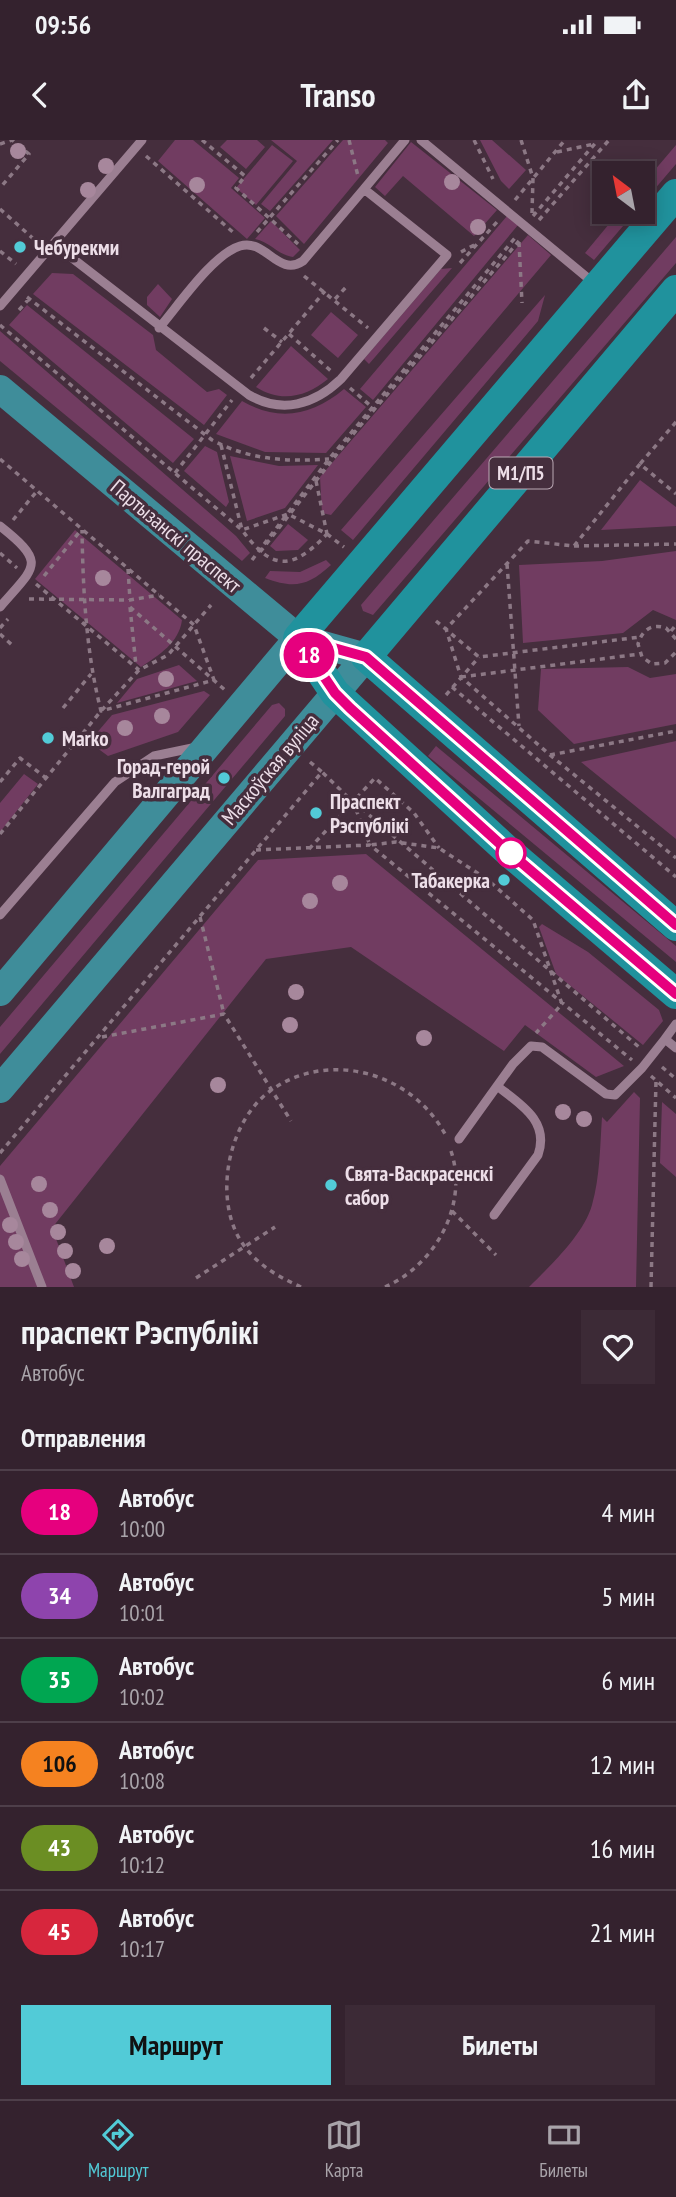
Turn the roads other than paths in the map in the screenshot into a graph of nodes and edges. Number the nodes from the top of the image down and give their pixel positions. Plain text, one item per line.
1 (142, 140) edge
2 (405, 140) edge
3 (421, 140) edge
4 (362, 187) junction
5 (676, 194) edge
6 (54, 244) junction
7 (597, 286) junction
8 (676, 290) edge
9 (0, 306) edge
10 (159, 328) junction
11 (0, 389) edge
12 (2, 528) edge
13 (0, 607) edge
14 (298, 638) junction
15 (366, 657) junction
16 (335, 693) junction
17 (209, 746) junction
18 (0, 915) edge
19 (676, 926) edge
20 (0, 992) edge
21 (676, 994) edge
22 (676, 1024) edge
23 (665, 1039) junction
24 (676, 1048) edge
25 (497, 1086) junction
26 (0, 1089) edge
27 (459, 1139) dead end
28 (0, 1179) edge
29 (494, 1215) dead end
30 (42, 1287) edge

1 - 6 lane
2 - 4 lane
3 - 7 lane
4 - 10 lane
4 - 10 lane
5 - 7 highway, М1/П5
6 - 9 lane
6 - 10 lane
7 - 14 highway, М1/П5
8 - 15 highway, Маскоўская вуліца / М1/П5
11 - 14 main road, Партызанскі праспект
12 - 13 lane
14 - 15 main road, Партызанскі праспект
14 - 16 highway
14 - 17 main road
15 - 16 main road, Маскоўская вуліца
15 - 19 highway
16 - 21 highway
16 - 26 main road, Маскоўская вуліца
17 - 18 lane
17 - 20 main road
22 - 23 lane
23 - 24 lane
23 - 25 lane
25 - 27 lane
25 - 29 lane
28 - 30 lane

